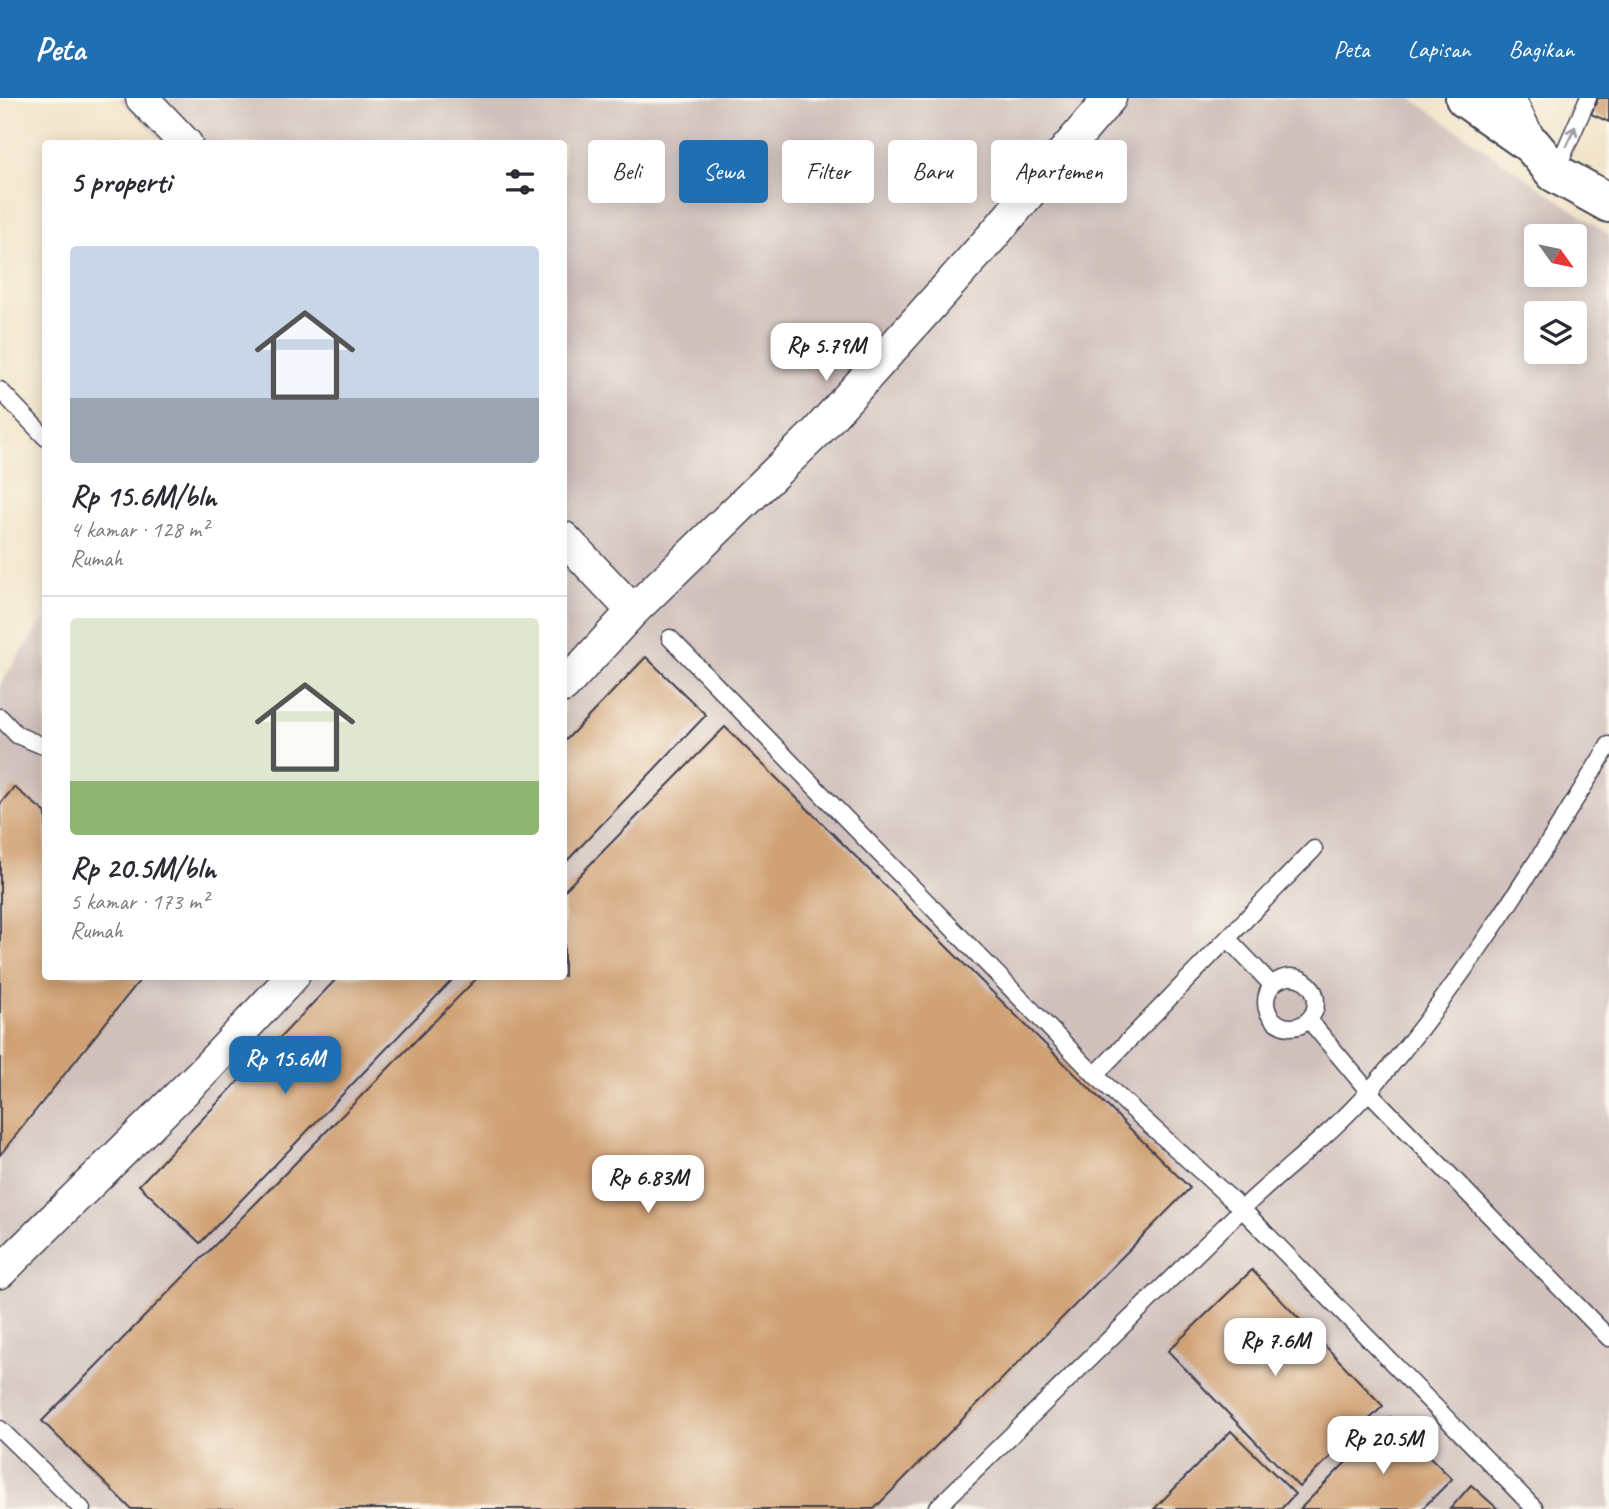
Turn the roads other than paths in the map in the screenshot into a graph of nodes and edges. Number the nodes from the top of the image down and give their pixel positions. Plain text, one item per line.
1 (142, 98) edge
2 (1110, 98) edge
3 (1465, 98) edge
4 (1507, 98) edge
5 (1588, 98) edge
6 (182, 140) edge
7 (1543, 159) junction
8 (1609, 203) edge
9 (0, 390) edge
10 (42, 434) edge
11 (567, 541) edge
12 (634, 611) junction
13 (670, 638) dead end
14 (567, 682) edge
15 (0, 717) edge
16 (42, 745) edge
17 (1609, 746) edge
18 (1314, 849) dead end
19 (1229, 940) junction
20 (289, 980) edge
21 (1272, 985) junction
22 (1309, 1020) junction
23 (1095, 1075) junction
24 (1368, 1092) junction
25 (1242, 1209) junction
26 (0, 1272) edge
27 (1609, 1338) edge
28 (0, 1429) edge
29 (82, 1509) edge
30 (936, 1509) edge
31 (1535, 1509) edge

1 - 6 street
2 - 12 street
3 - 7 main road
4 - 7 street
7 -> 5 lane
7 - 8 main road
9 - 10 lane
11 - 12 street
12 - 14 street
13 - 23 lane
15 - 16 lane
17 - 24 lane
18 - 19 lane
19 - 21 lane
19 - 23 lane
20 - 26 street
21 - 22 lane
21 - 22 lane
22 - 24 lane
23 - 25 lane
24 - 25 lane
24 - 27 lane
25 - 30 lane
25 - 31 lane
28 - 29 lane

